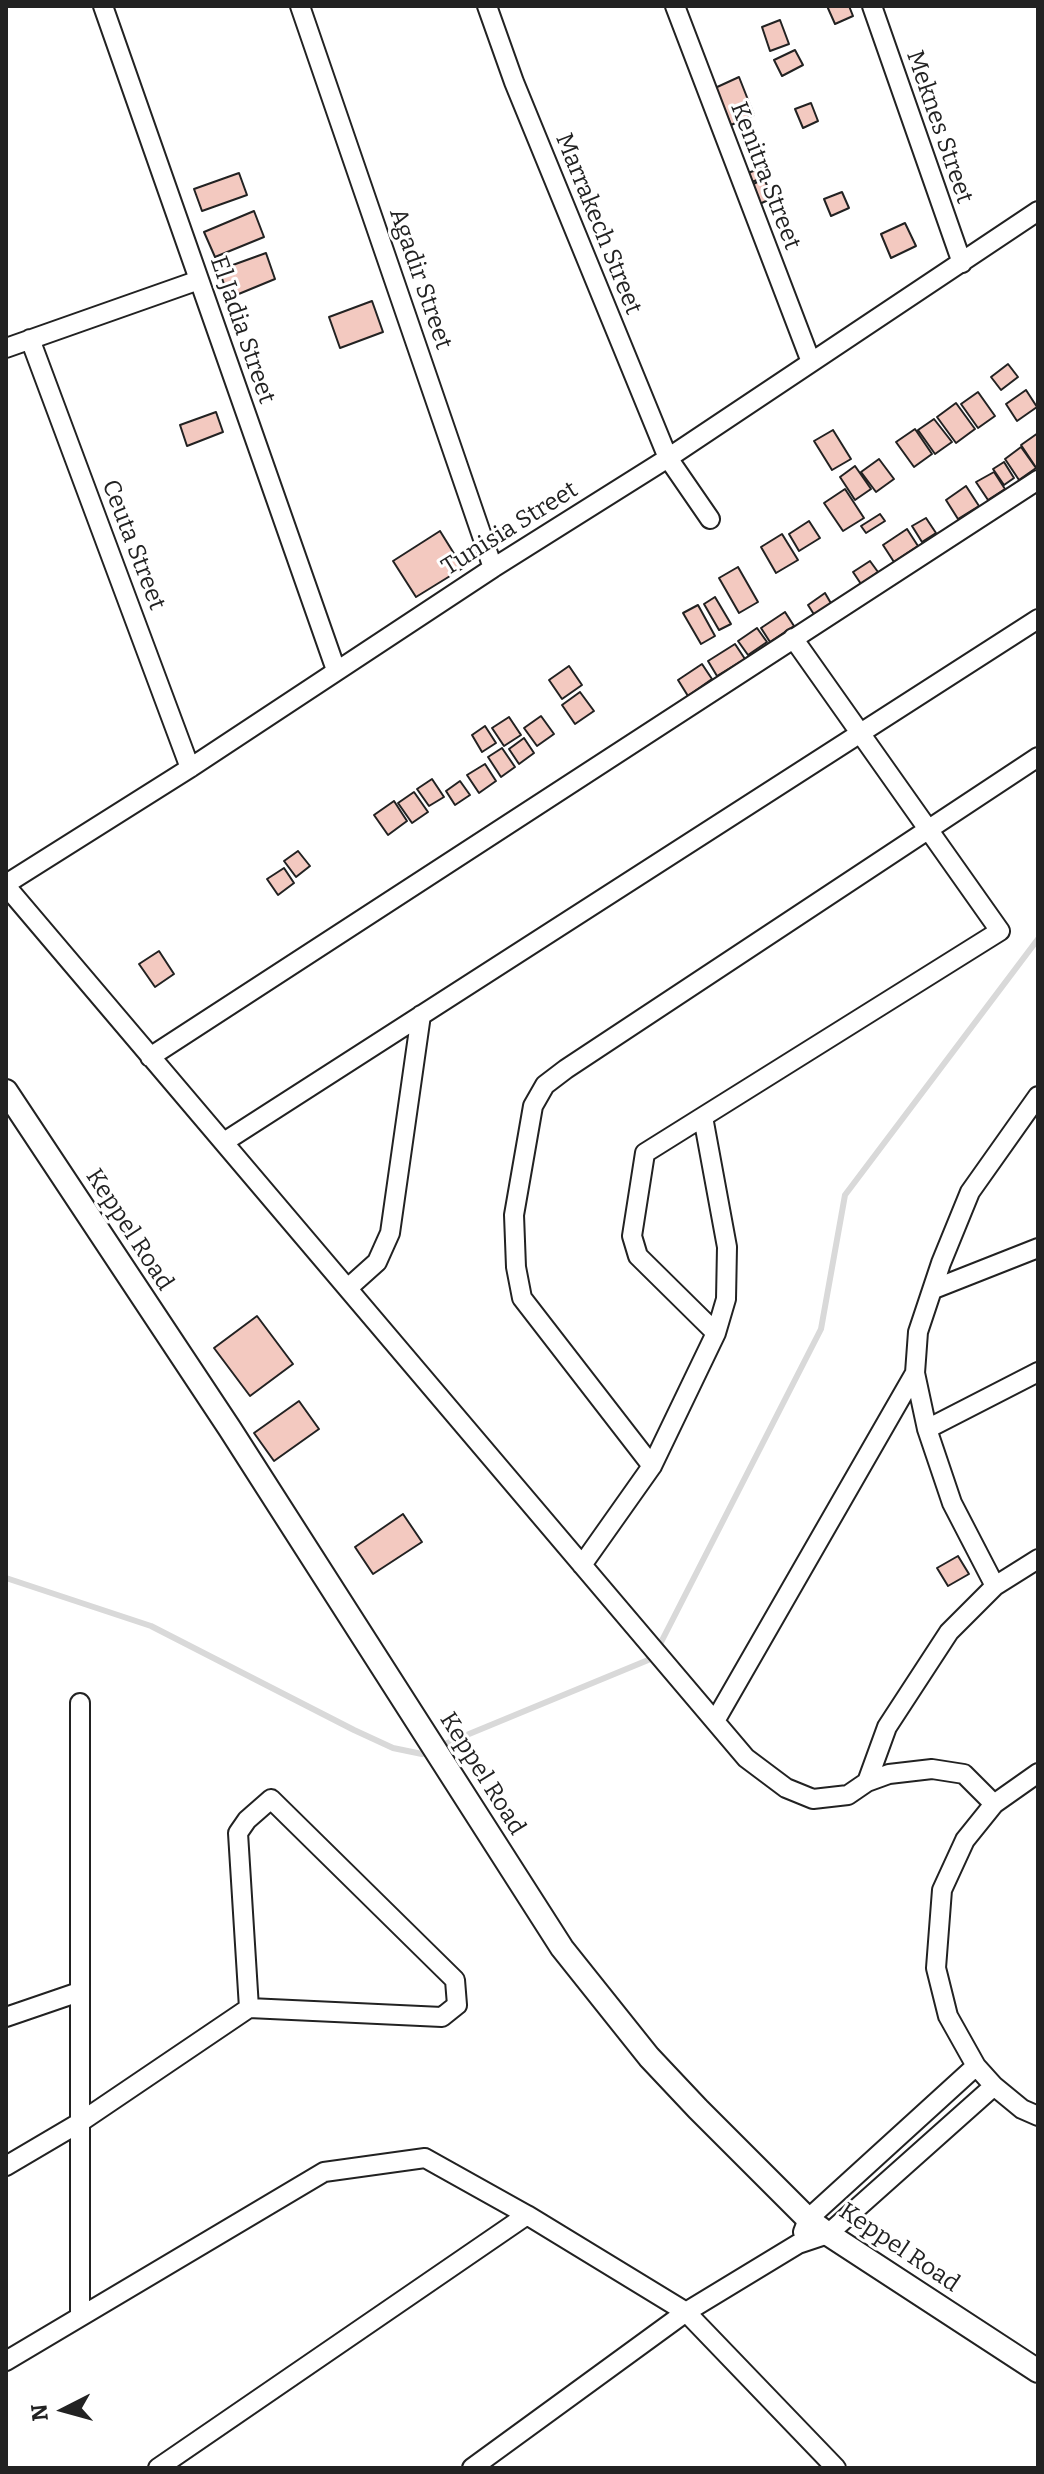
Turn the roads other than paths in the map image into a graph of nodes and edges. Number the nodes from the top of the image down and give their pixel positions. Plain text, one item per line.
1 (103, 6) edge
2 (300, 6) edge
3 (487, 6) edge
4 (675, 6) edge
5 (872, 6) edge
6 (1038, 211) edge
7 (962, 263) junction
8 (199, 280) junction
9 (30, 339) junction
10 (6, 348) edge
11 (811, 362) junction
12 (668, 458) junction
13 (1038, 480) edge
14 (710, 519) dead end
15 (493, 568) junction
16 (1038, 619) edge
17 (793, 638) junction
18 (336, 670) junction
19 (859, 734) junction
20 (1038, 757) edge
21 (190, 768) junction
22 (927, 830) junction
23 (6, 885) edge
24 (421, 1015) junction
25 (150, 1057) junction
26 (6, 1091) edge
27 (1038, 1096) edge
28 (1030, 1115) edge
29 (703, 1117) junction
30 (224, 1142) junction
31 (1038, 1248) edge
32 (348, 1288) junction
33 (934, 1289) junction
34 (716, 1333) junction
35 (1038, 1372) edge
36 (915, 1373) junction
37 (927, 1429) junction
38 (652, 1466) junction
39 (1038, 1559) edge
40 (582, 1565) junction
41 (995, 1586) junction
42 (80, 1703) dead end
43 (715, 1721) junction
44 (1038, 1773) edge
45 (867, 1782) junction
46 (994, 1804) junction
47 (79, 1992) junction
48 (249, 2008) junction
49 (6, 2017) edge
50 (976, 2066) junction
51 (994, 2086) junction
52 (1038, 2116) edge
53 (920, 2117) junction
54 (79, 2123) junction
55 (937, 2137) junction
56 (6, 2166) edge
57 (527, 2215) junction
58 (808, 2219) junction
59 (828, 2234) junction
60 (798, 2244) junction
61 (686, 2312) junction
62 (80, 2315) junction
63 (6, 2361) edge
64 (1038, 2371) edge
65 (158, 2468) edge
66 (472, 2468) edge
67 (836, 2468) edge

1 - 8 street, El Jadia Street
2 - 15 street, Agadir Street
3 - 12 street, Marrakech Street
4 - 11 street, Kenitra Street
5 - 7 street, Meknes Street
6 - 7 street, Tunisia Street
7 - 11 street, Tunisia Street
8 - 9 street
8 - 18 street, El Jadia Street
9 - 10 street
9 - 21 street, Ceuta Street
11 - 12 street, Tunisia Street
12 - 14 street, Marrakech Street
12 - 15 street, Tunisia Street
13 - 17 street
15 - 18 street, Tunisia Street
16 - 19 street
17 - 19 street
17 - 25 street
18 - 21 street, Tunisia Street
19 - 22 street
19 - 24 street
20 - 22 street
21 - 23 street, Tunisia Street
22 - 29 street
22 - 38 street
23 - 25 street
24 - 30 street
24 - 32 street
25 - 30 street
26 - 58 street, Keppel Road
27 - 28 street
28 - 33 street
29 - 34 street
29 - 34 street
30 - 32 street
31 - 33 street
32 - 40 street
33 - 36 street
34 - 38 street
35 - 37 street
36 - 37 street
36 - 43 street
37 - 41 street
38 - 40 street
39 - 41 street
40 - 43 street
41 - 45 street
42 - 47 street
43 - 45 street
44 - 46 street
45 - 46 street
46 - 50 street
47 - 49 street
47 - 54 street
48 - 48 street
48 - 54 street
50 - 51 street
50 - 53 street
51 - 52 street
51 - 55 street
53 - 55 street
53 - 58 street
54 - 56 street
54 - 62 street
55 - 59 street
57 - 61 street
57 - 62 street
57 - 65 street
58 - 59 street, Keppel Road
58 - 60 street
59 - 60 street
59 - 64 street, Keppel Road
60 - 61 street
61 - 66 street
61 - 67 street
62 - 63 street

